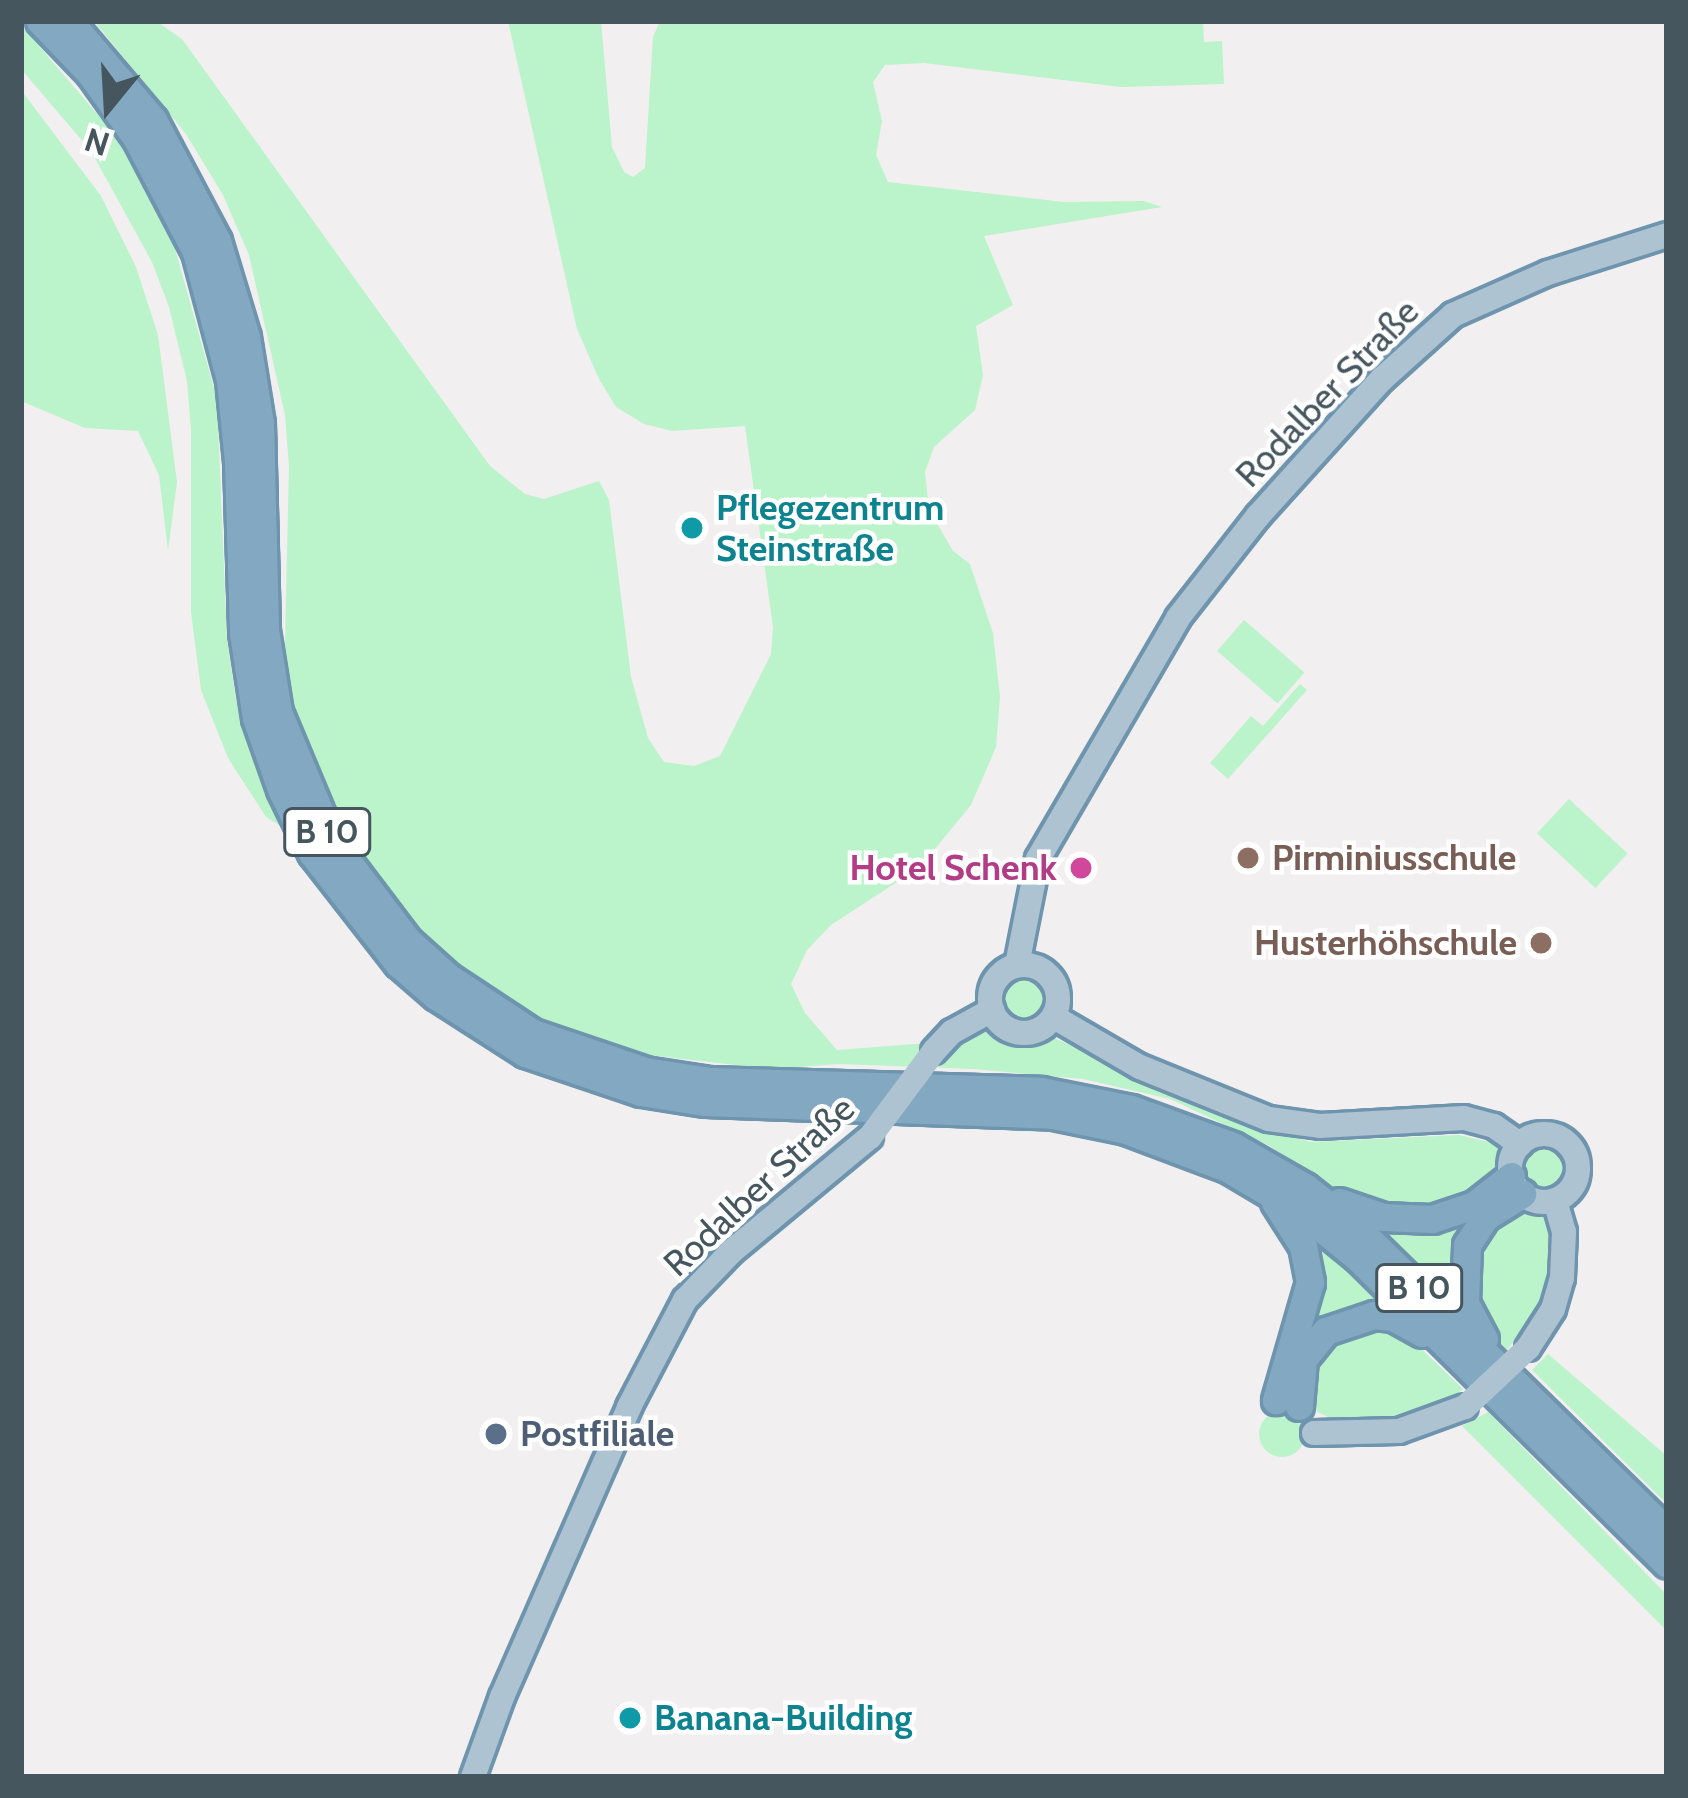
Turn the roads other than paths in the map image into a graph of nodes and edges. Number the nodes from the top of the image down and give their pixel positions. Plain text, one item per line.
1 (40, 21) edge
2 (69, 21) edge
3 (1667, 236) edge
4 (1028, 966) junction
5 (992, 1010) junction
6 (1054, 1018) junction
7 (1520, 1144) junction
8 (1516, 1185) junction
9 (1259, 1186) junction
10 (1305, 1187) junction
11 (1555, 1200) junction
12 (1453, 1354) junction
13 (1527, 1395) junction
14 (1314, 1433) dead end
15 (1667, 1532) edge
16 (1667, 1564) edge
17 (473, 1777) edge

1 - 9 highway, B 10
2 - 10 highway, B 10
3 - 4 main road, Rodalber Straße
4 - 5 main road
4 - 6 main road
5 - 6 main road
5 - 17 main road, Rodalber Straße, bridge
6 - 7 main road
7 - 8 main road
7 - 11 main road
8 - 10 highway
8 - 11 main road
8 - 13 highway
9 - 12 highway, B 10
9 - 12 highway
10 - 13 highway, B 10
11 - 14 main road, bridge
12 - 16 highway, B 10
13 - 15 highway, B 10

